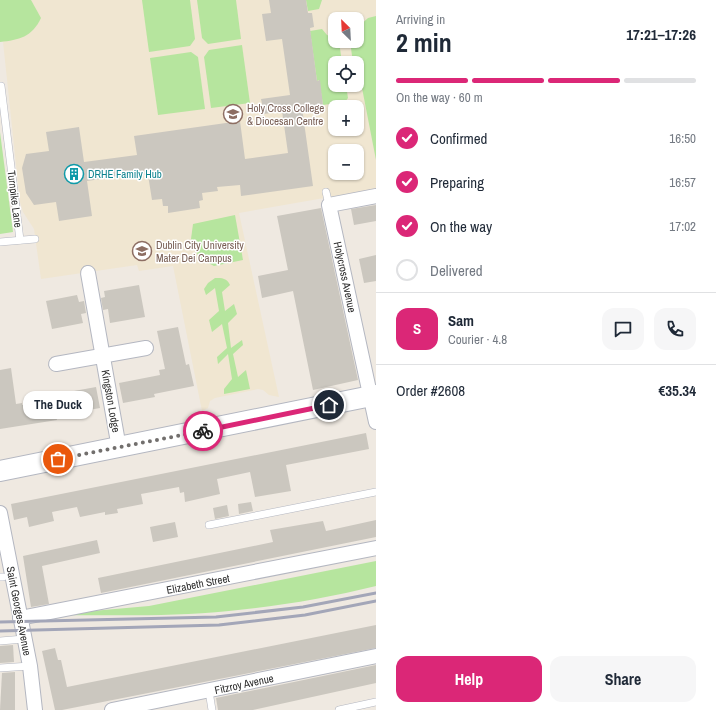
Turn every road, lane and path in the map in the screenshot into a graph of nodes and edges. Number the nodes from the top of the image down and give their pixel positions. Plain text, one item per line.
1 (1, 86) edge
2 (376, 196) edge
3 (35, 239) dead end
4 (20, 240) junction
5 (0, 242) edge
6 (88, 273) dead end
7 (146, 348) dead end
8 (103, 355) junction
9 (56, 364) dead end
10 (373, 395) edge
11 (376, 422) edge
12 (119, 448) junction
13 (0, 471) edge
14 (376, 492) edge
15 (0, 513) edge
16 (209, 525) dead end
17 (376, 548) edge
18 (20, 618) junction
19 (24, 639) junction
20 (0, 641) edge
21 (376, 656) edge
22 (30, 666) junction
23 (0, 668) edge
24 (209, 691) junction
25 (376, 702) edge
26 (170, 705) edge
27 (130, 709) edge
28 (35, 710) edge
29 (112, 710) edge
30 (212, 710) edge
31 (339, 710) edge

1 - 4 lane, Turnpike Lane
2 - 10 street, Holycross Avenue
3 - 4 lane, Turnpike Lane
4 - 5 lane, Turnpike Lane
6 - 8 street, Kingston Lodge
7 - 8 street, Kingston Lodge
8 - 9 street, Kingston Lodge
8 - 12 street, Kingston Lodge
10 - 11 street, Holycross Avenue
10 - 12 main road
12 - 13 main road
14 - 16 lane
15 - 18 street, Saint Georges Avenue
17 - 18 street, Elizabeth Street
18 - 19 street, Saint Georges Avenue
19 - 20 lane
19 - 22 street, Saint Georges Avenue
21 - 24 street, Fitzroy Avenue
22 - 23 lane
22 - 28 street, Saint Georges Avenue
24 - 26 street, Fitzroy Avenue
24 - 30 lane
25 - 31 lane
26 - 27 street, Fitzroy Avenue
27 - 29 street, Fitzroy Avenue

